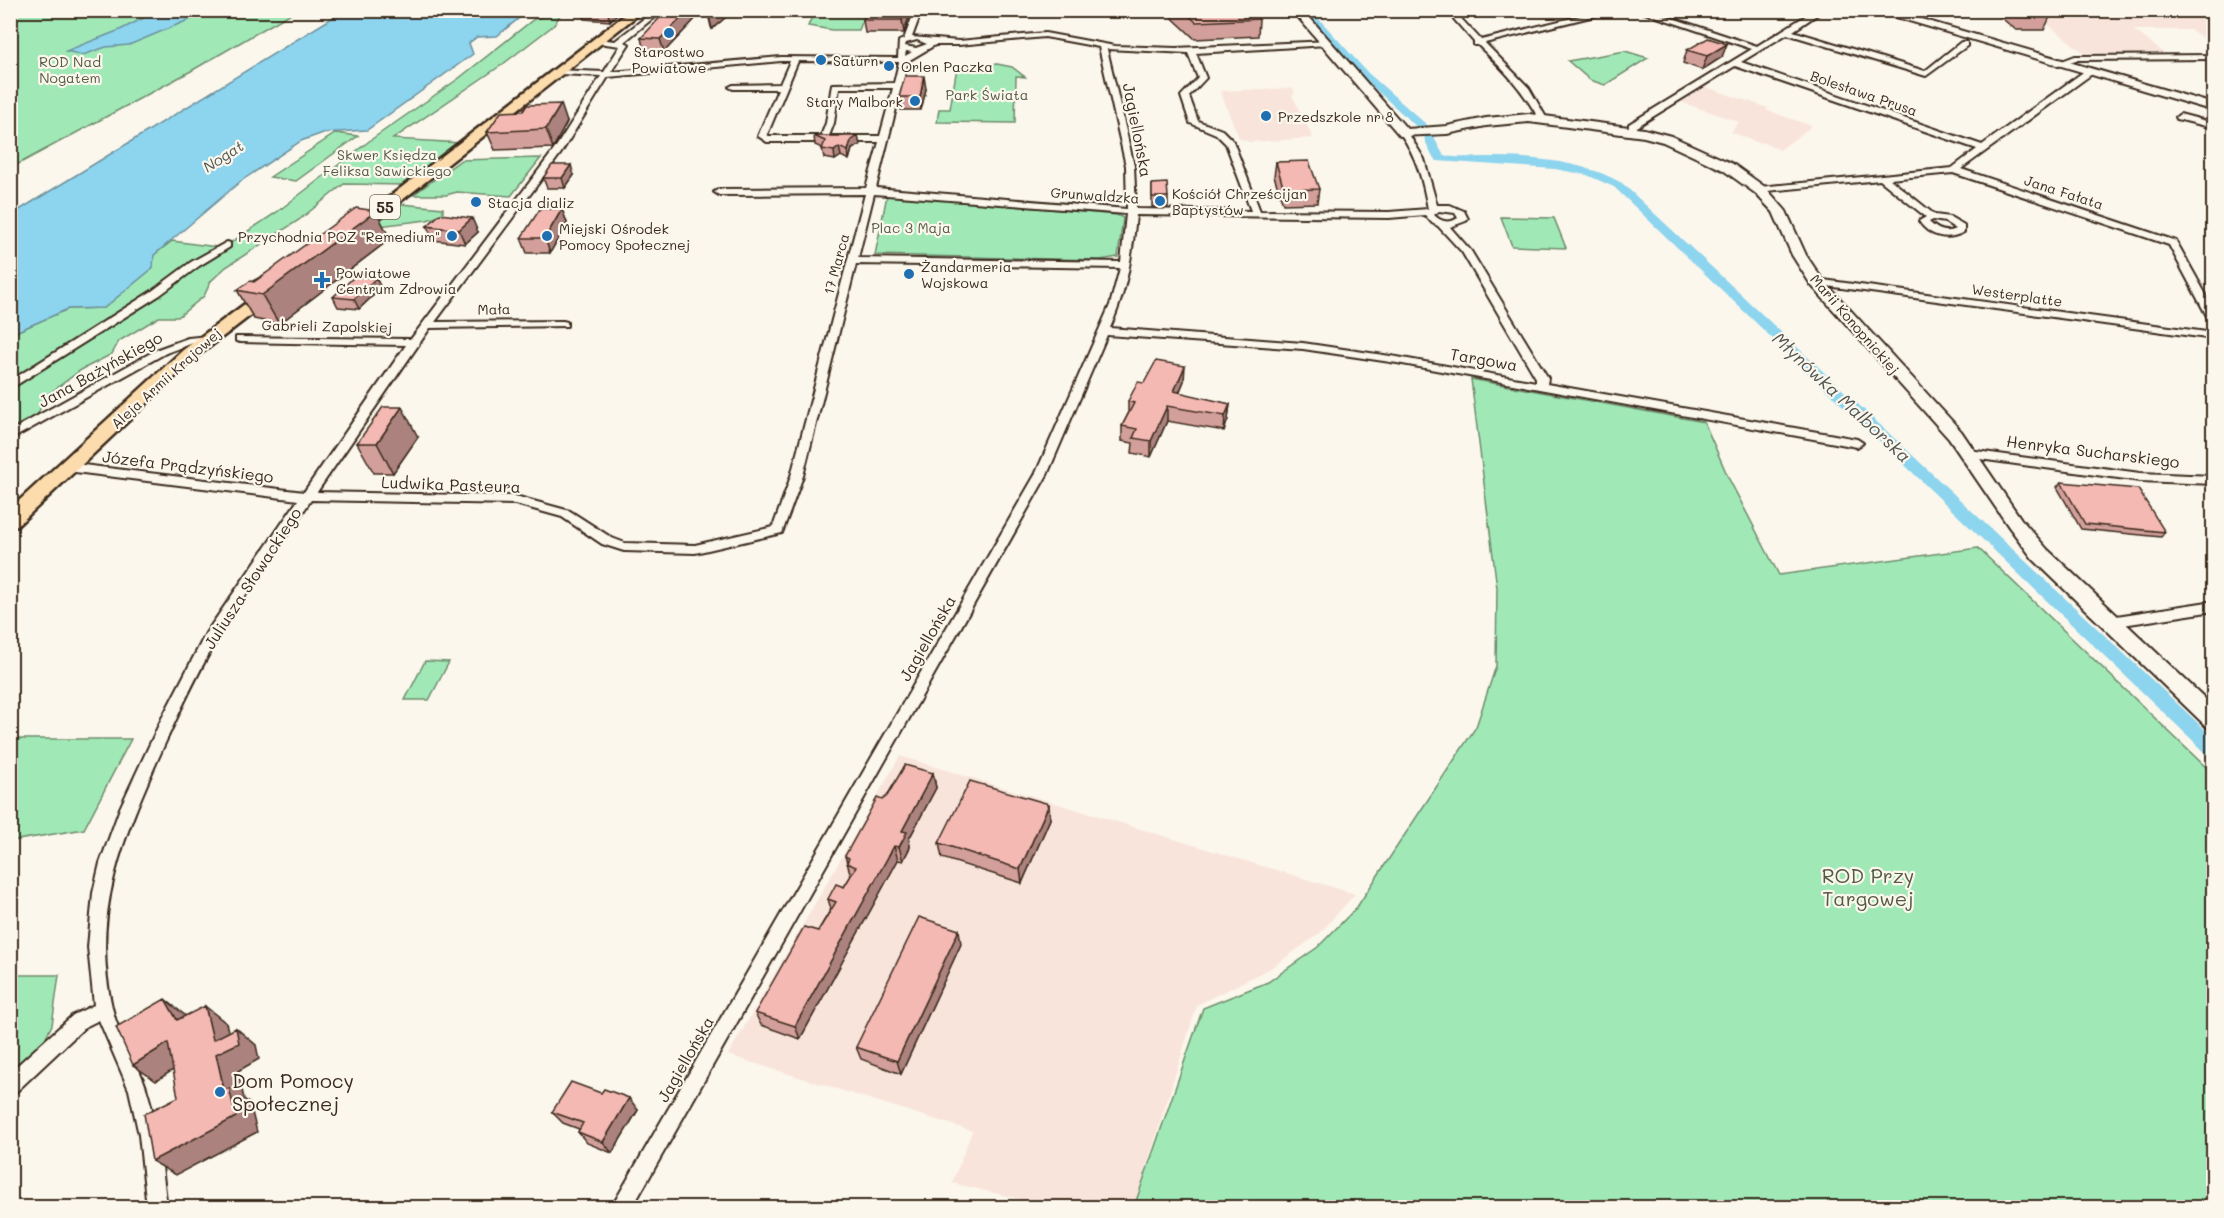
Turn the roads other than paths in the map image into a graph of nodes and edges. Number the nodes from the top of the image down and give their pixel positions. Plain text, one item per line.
1 (660, 10) edge
2 (919, 10) edge
3 (1297, 10) edge
4 (1449, 10) edge
5 (1616, 10) edge
6 (1639, 10) edge
7 (1821, 10) edge
8 (1877, 10) edge
9 (639, 11) edge
10 (915, 22) junction
11 (1786, 32) junction
12 (907, 40) junction
13 (601, 41) junction
14 (617, 43) junction
15 (1477, 43) junction
16 (1327, 44) junction
17 (1964, 44) dead end
18 (925, 45) junction
19 (1103, 47) junction
20 (903, 49) junction
21 (1759, 49) junction
22 (1192, 52) junction
23 (2214, 57) edge
24 (795, 59) junction
25 (904, 60) junction
26 (1735, 63) junction
27 (2058, 64) junction
28 (560, 72) junction
29 (2089, 72) junction
30 (605, 75) junction
31 (898, 85) junction
32 (784, 86) junction
33 (733, 87) dead end
34 (2214, 108) edge
35 (2180, 117) dead end
36 (1543, 119) junction
37 (2214, 126) edge
38 (1631, 131) junction
39 (1404, 133) junction
40 (883, 138) junction
41 (824, 139) junction
42 (1984, 149) junction
43 (1954, 170) junction
44 (1881, 177) junction
45 (1430, 188) junction
46 (1760, 190) junction
47 (871, 191) junction
48 (719, 192) dead end
49 (1450, 208) junction
50 (1132, 212) junction
51 (1257, 214) junction
52 (1434, 216) junction
53 (1932, 217) dead end
54 (1458, 223) junction
55 (345, 238) edge
56 (226, 245) dead end
57 (1466, 251) junction
58 (852, 261) junction
59 (1126, 265) junction
60 (1816, 282) junction
61 (284, 283) edge
62 (2214, 320) edge
63 (563, 324) dead end
64 (426, 325) junction
65 (1103, 331) junction
66 (2214, 336) edge
67 (208, 339) junction
68 (240, 339) dead end
69 (414, 342) junction
70 (10, 386) edge
71 (1541, 386) junction
72 (10, 436) edge
73 (1857, 443) dead end
74 (1969, 454) junction
75 (67, 467) junction
76 (797, 476) joint
77 (2214, 480) edge
78 (305, 497) junction
79 (10, 521) edge
80 (2214, 606) edge
81 (2110, 622) junction
82 (2214, 721) edge
83 (103, 1009) junction
84 (10, 1085) edge
85 (158, 1208) edge
86 (621, 1208) edge

1 - 14 street
2 - 10 street
3 - 16 street
4 - 15 street
5 - 15 street
6 - 21 street
7 - 11 street
8 - 27 street
9 - 13 main road, 55
10 - 12 street
10 - 18 street
11 - 17 street
11 - 21 street
12 - 18 street
12 - 20 street
13 - 14 street
13 - 28 main road, 55
14 - 30 street, Juliusza Słowackiego
15 - 36 street
16 - 22 street
16 - 39 street
18 - 19 street
18 - 20 street
18 - 25 street
19 - 22 street
19 - 50 street, Jagiellońska
20 - 25 street, 17 Marca
21 - 26 street
22 - 51 street
23 - 27 street
24 - 25 street
24 - 30 street
24 - 32 street
25 - 31 street, 17 Marca
26 - 38 street
26 - 42 street, Bolesława Prusa
27 - 29 street
28 - 30 street
28 - 55 main road, 55
29 - 34 street
29 - 42 street
30 - 64 street, Juliusza Słowackiego
31 - 40 street, 17 Marca
31 - 41 street
32 - 33 street
32 - 41 street
35 - 37 street
36 - 38 street, Marii Konopnickiej
36 - 39 street, Marii Konopnickiej
38 - 46 street, Marii Konopnickiej
39 - 45 street
40 - 41 street
40 - 47 street, 17 Marca
42 - 43 street
43 - 44 street
43 - 62 street, Jana Fałata
44 - 46 street
44 - 53 street
45 - 49 street
45 - 52 street
46 - 60 street, Marii Konopnickiej
47 - 48 street, Grunwaldzka
47 - 50 street, Grunwaldzka
47 - 58 street, 17 Marca
49 - 52 street
49 - 54 street
50 - 51 street, Grunwaldzka
50 - 59 street, Jagiellońska
51 - 52 street, Grunwaldzka
52 - 54 street
52 - 57 street
54 - 57 street
56 - 70 street
57 - 71 street
58 - 59 street
58 - 76 street, 17 Marca
59 - 65 street, Jagiellońska
60 - 66 street, Westerplatte
60 - 74 street, Marii Konopnickiej
61 - 67 main road, Aleja Armii Krajowej
63 - 64 street, Mała
64 - 69 street, Juliusza Słowackiego
65 - 71 street, Targowa
65 - 86 street, Jagiellońska
67 - 72 street, Jana Bażyńskiego
67 - 75 main road, Aleja Armii Krajowej
68 - 69 street, Gabrieli Zapolskiej
69 - 78 street, Juliusza Słowackiego
71 - 73 street, Targowa
74 - 77 street, Henryka Sucharskiego
74 - 81 street, Marii Konopnickiej
75 - 78 street, Józefa Prądzyńskiego
75 - 79 main road, Aleja Armii Krajowej
76 - 78 street, Ludwika Pasteura
78 - 83 street, Juliusza Słowackiego
80 - 81 street
81 - 82 street, Marii Konopnickiej
83 - 84 street
83 - 85 street, Juliusza Słowackiego

